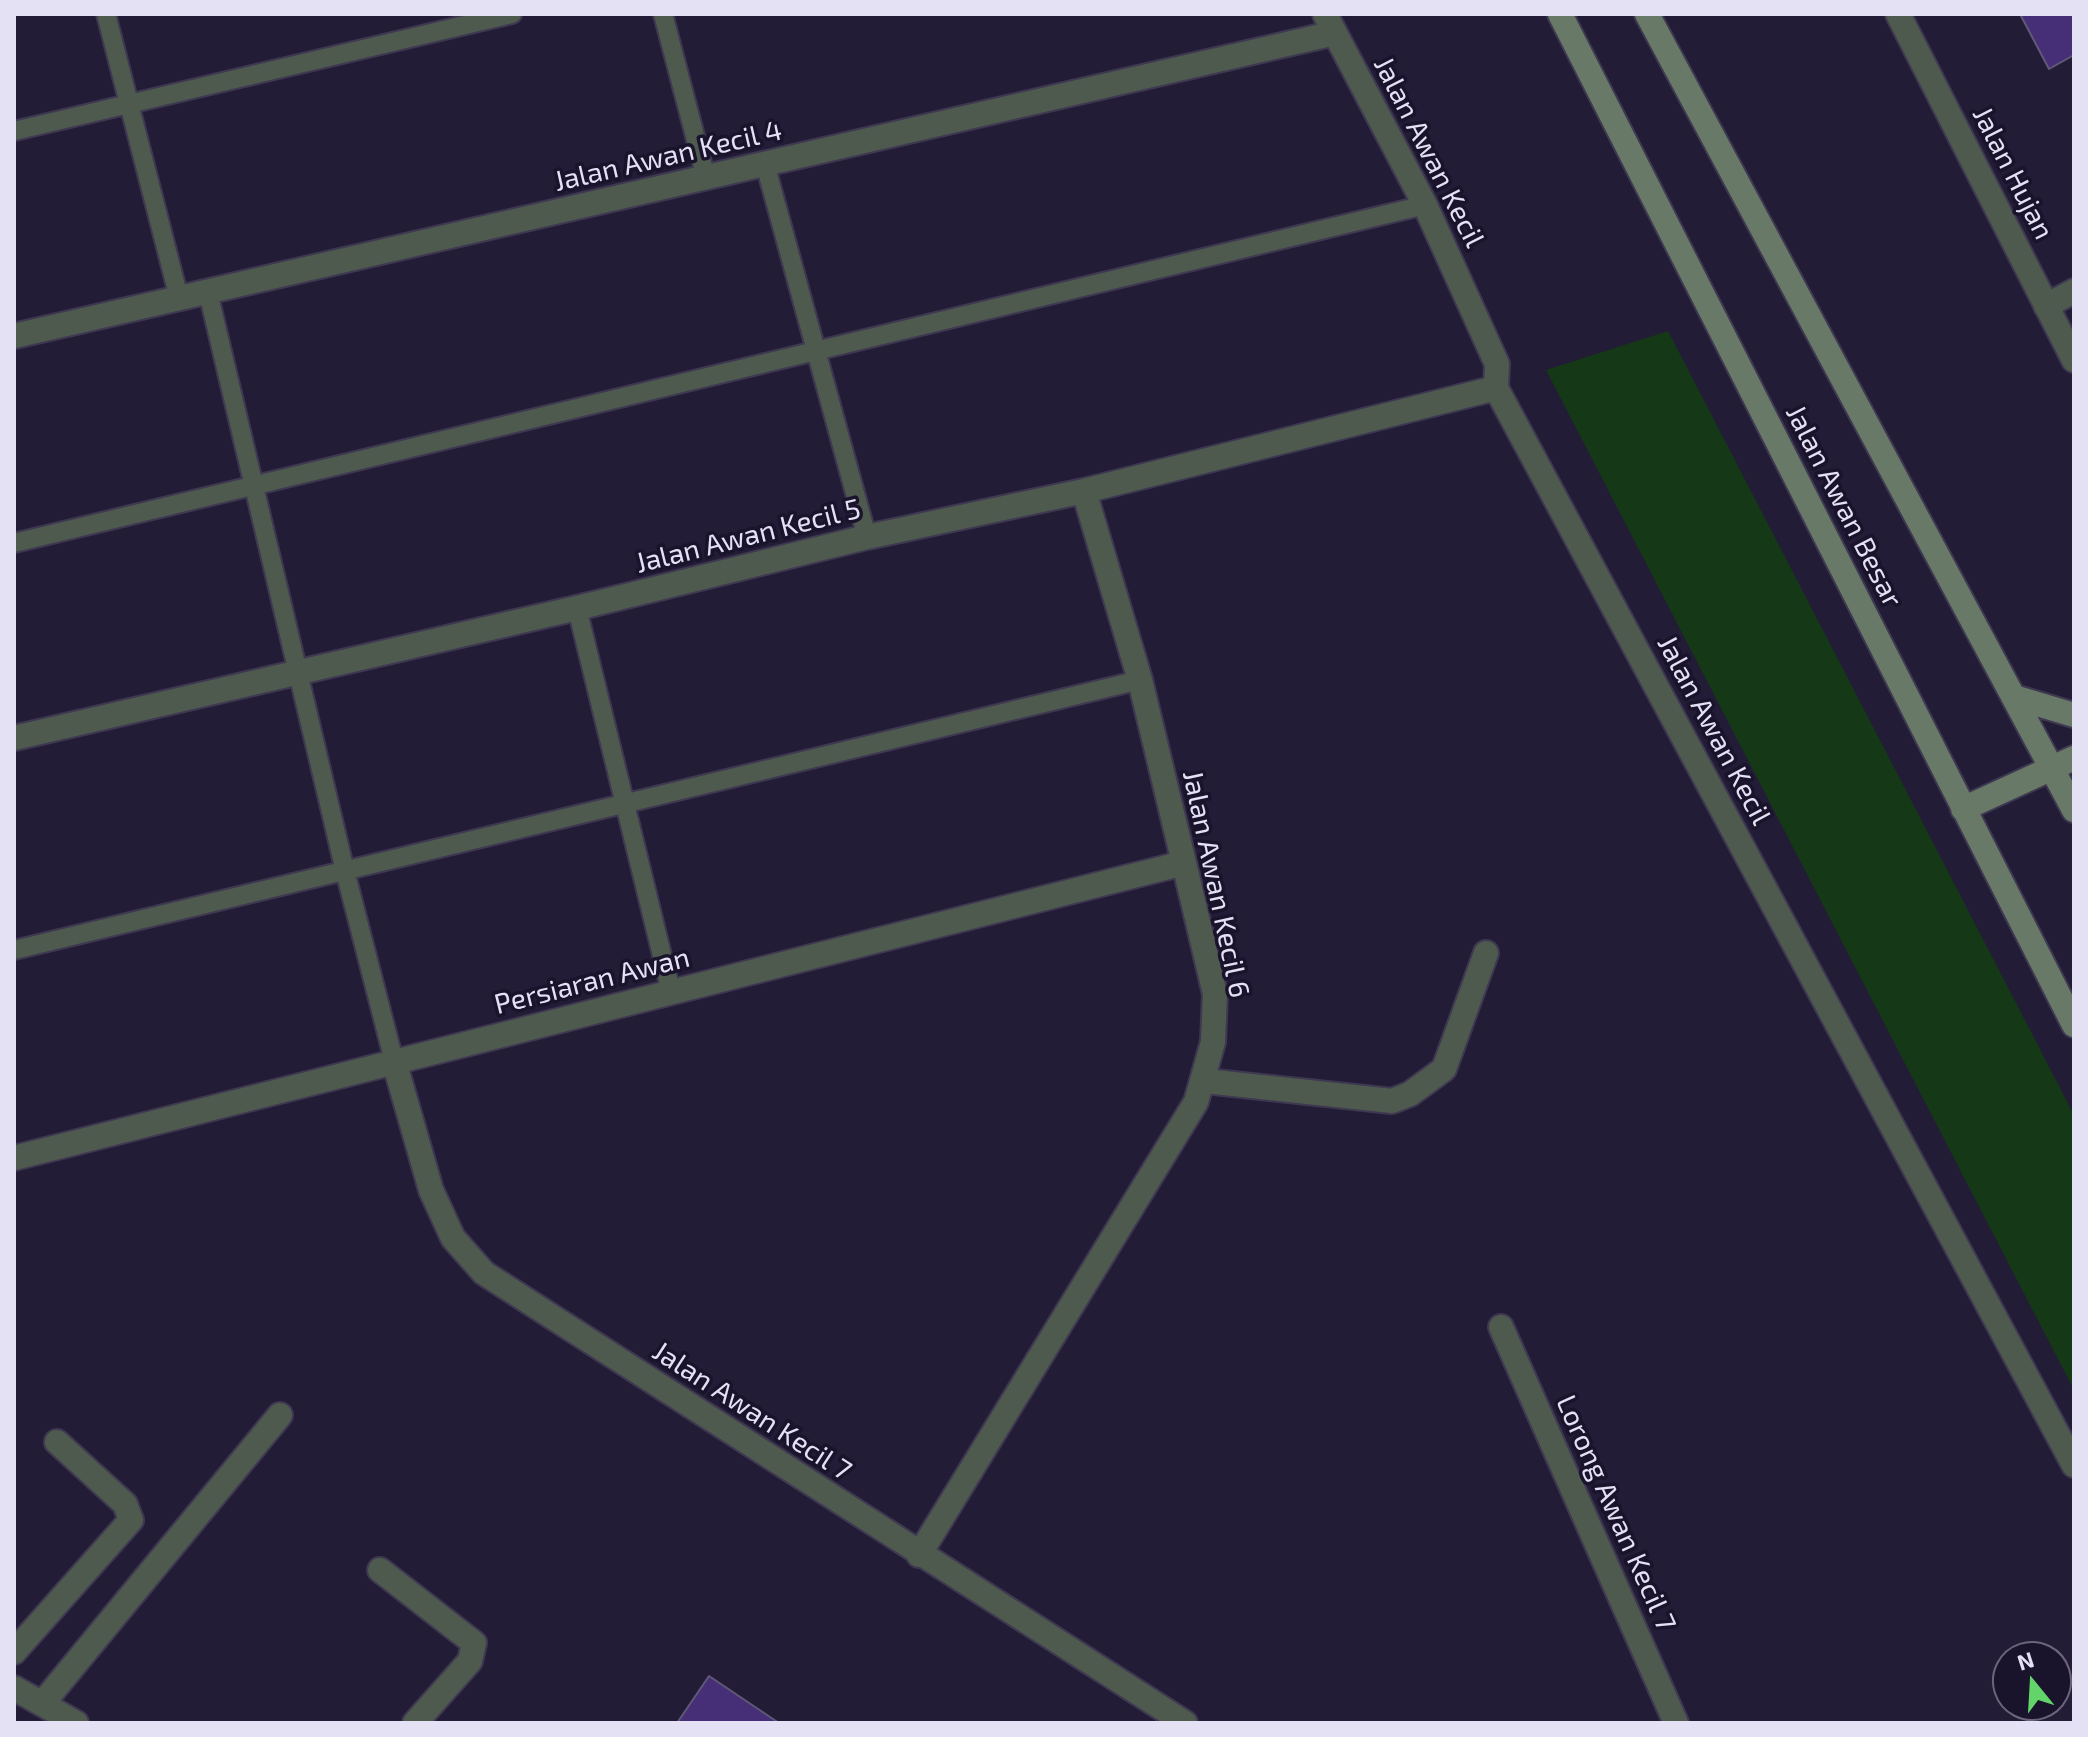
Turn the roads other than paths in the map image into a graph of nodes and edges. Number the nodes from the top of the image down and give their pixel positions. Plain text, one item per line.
1 (106, 14) edge
2 (512, 14) edge
3 (663, 14) edge
4 (1560, 14) edge
5 (1647, 14) edge
6 (1898, 14) edge
7 (1330, 24) edge
8 (131, 104) junction
9 (14, 131) edge
10 (765, 164) junction
11 (706, 178) junction
12 (1425, 205) junction
13 (2074, 291) edge
14 (208, 292) junction
15 (179, 298) junction
16 (2046, 306) junction
17 (14, 336) edge
18 (816, 351) junction
19 (2074, 360) edge
20 (1496, 388) junction
21 (254, 485) junction
22 (1084, 491) junction
23 (867, 537) junction
24 (14, 543) edge
25 (577, 608) junction
26 (298, 673) junction
27 (1140, 680) junction
28 (2014, 697) junction
29 (2074, 715) edge
30 (14, 738) edge
31 (2063, 763) edge
32 (625, 804) junction
33 (1963, 809) junction
34 (2074, 810) edge
35 (1184, 863) junction
36 (345, 871) junction
37 (14, 950) edge
38 (1486, 953) dead end
39 (671, 992) junction
40 (2074, 1025) edge
41 (394, 1061) junction
42 (1205, 1081) junction
43 (14, 1158) edge
44 (1501, 1327) dead end
45 (280, 1415) dead end
46 (57, 1442) dead end
47 (2074, 1465) edge
48 (919, 1555) junction
49 (380, 1570) dead end
50 (14, 1652) edge
51 (14, 1688) edge
52 (42, 1704) junction
53 (76, 1723) edge
54 (415, 1723) edge
55 (1185, 1723) edge
56 (1676, 1723) edge

1 - 8 lane
2 - 8 lane
3 - 11 lane
4 - 33 main road, Jalan Awan Besar
5 - 28 main road, Jalan Awan Besar
6 - 16 street, Jalan Hujan
7 - 10 street, Jalan Awan Kecil 4
7 - 12 street, Jalan Awan Kecil
8 - 9 lane
8 - 15 lane
10 - 11 street, Jalan Awan Kecil 4
10 - 18 lane
11 - 14 street, Jalan Awan Kecil 4
12 - 18 lane
12 - 20 street, Jalan Awan Kecil
13 - 16 street
14 - 15 street, Jalan Awan Kecil 4
14 - 21 lane
15 - 17 street, Jalan Awan Kecil 4
16 - 19 street, Jalan Hujan
18 - 21 lane
18 - 23 lane
20 - 22 street, Jalan Awan Kecil 5
20 - 47 street, Jalan Awan Kecil
21 - 24 lane
21 - 26 lane
22 - 23 street, Jalan Awan Kecil 5
22 - 27 street, Jalan Awan Kecil 6
23 - 25 street, Jalan Awan Kecil 5
25 - 26 street, Jalan Awan Kecil 5
25 - 32 lane
26 - 30 street, Jalan Awan Kecil 5
26 - 36 lane
27 - 32 lane
27 - 35 street, Jalan Awan Kecil 6
28 - 29 main road
28 - 31 main road, Jalan Awan Besar
31 - 33 main road
31 - 34 main road, Jalan Awan Besar
32 - 36 lane
32 - 39 lane
33 - 40 main road, Jalan Awan Besar
35 - 39 street, Persiaran Awan
35 - 42 street, Jalan Awan Kecil 6
36 - 37 lane
36 - 41 lane
38 - 42 street
39 - 41 street, Persiaran Awan
41 - 43 street, Persiaran Awan
41 - 48 street, Jalan Awan Kecil 7
42 - 48 street, Jalan Awan Kecil 6
44 - 56 street, Lorong Awan Kecil 7
45 - 52 street
46 - 50 street
48 - 55 street, Jalan Awan Kecil 7
49 - 54 street
51 - 52 street
52 - 53 street

